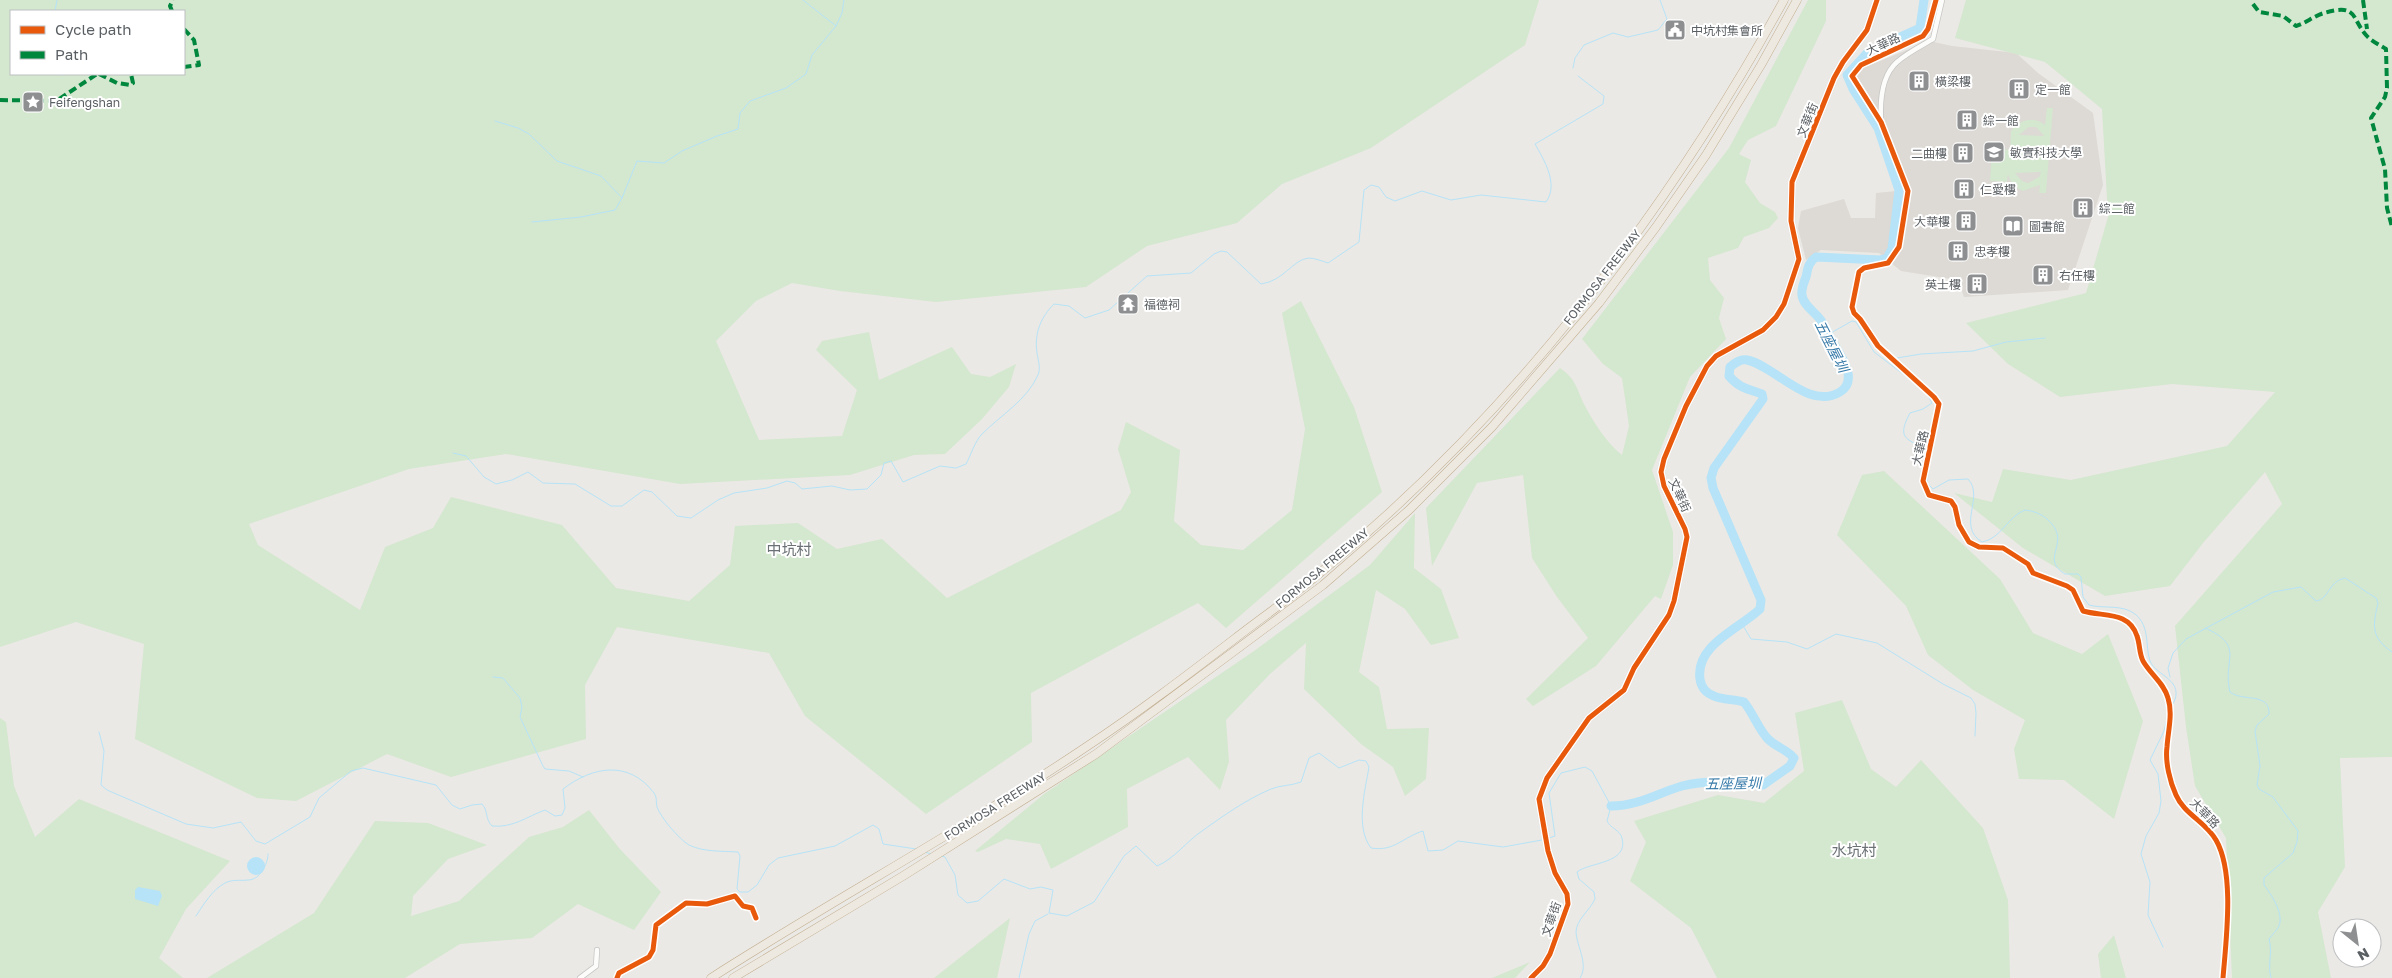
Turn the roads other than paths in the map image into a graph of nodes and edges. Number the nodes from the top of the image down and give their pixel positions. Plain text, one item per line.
1 (1784, 0) edge
2 (1797, 0) edge
3 (1877, 0) edge
4 (1936, 0) edge
5 (1942, 0) edge
6 (1881, 122) junction
7 (756, 918) dead end
8 (597, 950) dead end
9 (580, 978) edge
10 (618, 978) edge
11 (711, 978) edge
12 (734, 978) edge
13 (1531, 978) edge
14 (2223, 978) edge

1 - 11 highway, FORMOSA FREEWAY
2 - 12 highway, FORMOSA FREEWAY
3 - 13 street, 文華街
4 - 6 street, 大華路
5 - 6 street, 大華路
6 - 14 street, 大華路
7 - 10 street
8 - 9 street

